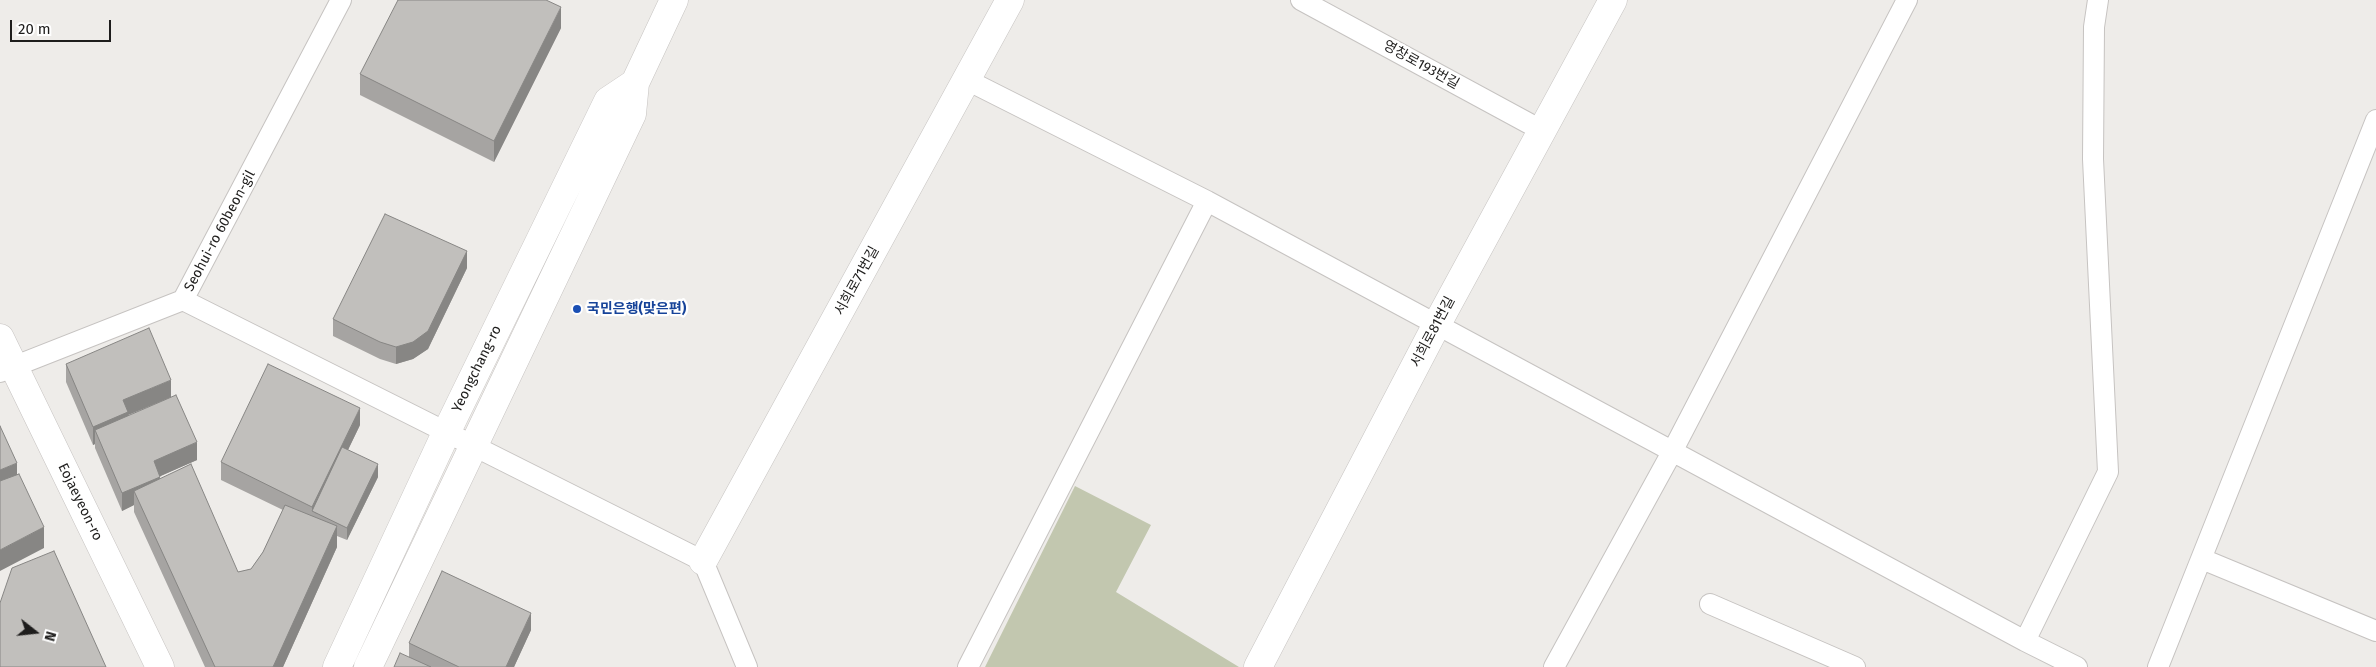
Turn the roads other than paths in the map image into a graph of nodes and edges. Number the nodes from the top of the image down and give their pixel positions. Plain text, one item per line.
1 (341, 0) edge
2 (674, 0) edge
3 (1010, 0) edge
4 (1301, 0) edge
5 (1613, 0) edge
6 (1906, 0) edge
7 (2098, 0) edge
8 (967, 80) junction
9 (635, 83) junction
10 (2376, 120) edge
11 (1541, 130) junction
12 (1208, 201) junction
13 (183, 300) junction
14 (1437, 324) junction
15 (0, 338) edge
16 (6, 369) edge
17 (446, 433) junction
18 (472, 447) junction
19 (1672, 452) junction
20 (2202, 559) junction
21 (703, 561) junction
22 (1710, 604) dead end
23 (2376, 631) edge
24 (2026, 642) junction
25 (160, 667) edge
26 (337, 667) edge
27 (368, 667) edge
28 (747, 667) edge
29 (968, 667) edge
30 (1258, 667) edge
31 (1554, 667) edge
32 (1855, 667) edge
33 (2077, 667) edge
34 (2158, 667) edge

1 - 13 lane, Seohui-ro 60beon-gil
2 - 9 street, Yeongchang-ro
3 - 8 street, 서희로71번길
4 - 11 lane, 영창로193번길
5 - 11 street, 서희로81번길
6 - 19 lane
7 - 24 lane
8 - 12 lane
8 - 21 street, 서희로71번길
9 - 17 street, Yeongchang-ro
9 - 18 street, Yeongchang-ro
10 - 20 lane
11 - 14 street, 서희로81번길
12 - 14 lane
12 - 29 lane
13 - 16 lane, Seohui-ro 60beon-gil
13 - 17 lane
14 - 19 lane
14 - 30 street, 서희로81번길
15 - 16 street, Eojaeyeon-ro
16 - 25 street, Eojaeyeon-ro
17 - 18 lane
17 - 26 street, Yeongchang-ro
18 - 21 lane
18 - 27 street, Yeongchang-ro
19 - 24 lane
19 - 31 lane
20 - 23 lane
20 - 34 lane
21 - 28 lane
22 - 32 lane
24 - 33 lane

